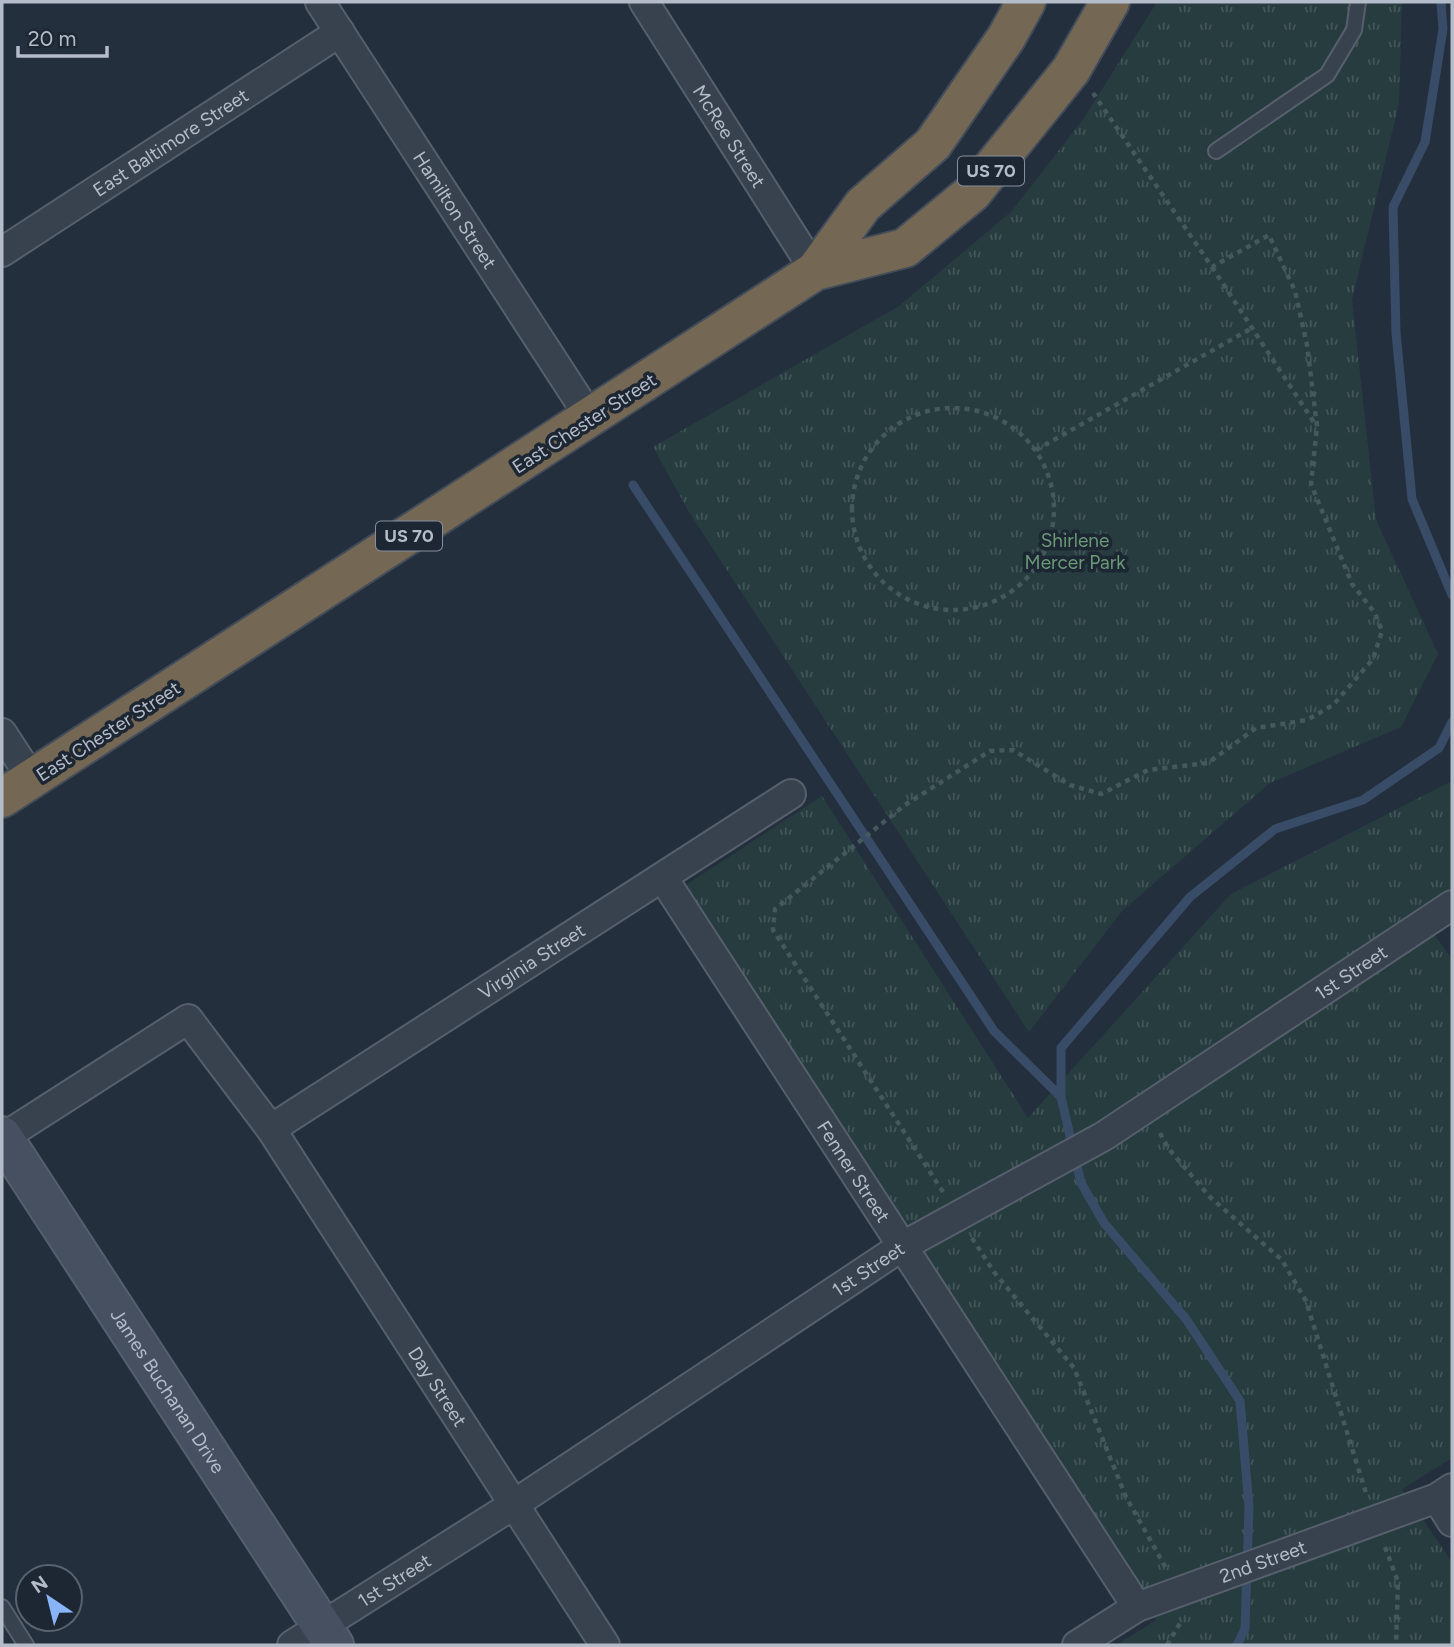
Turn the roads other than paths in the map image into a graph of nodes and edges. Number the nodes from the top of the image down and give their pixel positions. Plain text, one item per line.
1 (320, 2) edge
2 (644, 2) edge
3 (1026, 2) edge
4 (1110, 2) edge
5 (1357, 2) edge
6 (340, 32) junction
7 (1216, 151) dead end
8 (2, 252) edge
9 (815, 271) junction
10 (591, 418) junction
11 (2, 733) edge
12 (17, 789) edge
13 (791, 794) dead end
14 (663, 878) junction
15 (1451, 908) edge
16 (271, 1129) junction
17 (3, 1136) edge
18 (901, 1247) junction
19 (1444, 1493) edge
20 (513, 1505) junction
21 (1452, 1522) edge
22 (2, 1606) edge
23 (1137, 1607) junction
24 (316, 1639) edge
25 (26, 1645) edge
26 (605, 1645) edge
27 (1077, 1645) edge

1 - 6 street, Hamilton Street
2 - 9 street, McRee Street
3 - 9 highway, US 70
4 - 9 highway, East Chester Street / US 70
5 - 7 lane
6 - 8 street, East Baltimore Street
6 - 10 street, Hamilton Street
9 - 10 highway, East Chester Street / US 70
10 - 12 highway, East Chester Street / US 70
11 - 12 street
13 - 14 street, Virginia Street
14 - 16 street, Virginia Street
14 - 18 street, Fenner Street
15 - 18 street, 1st Street
16 - 17 street, Day Street
16 - 20 street, Day Street
17 - 24 street, James Buchanan Drive
18 - 20 street, 1st Street
18 - 23 street, Fenner Street
19 - 21 street
19 - 23 street, 2nd Street
20 - 24 street, 1st Street
20 - 26 street, Day Street
22 - 25 lane
23 - 27 street, 2nd Street

